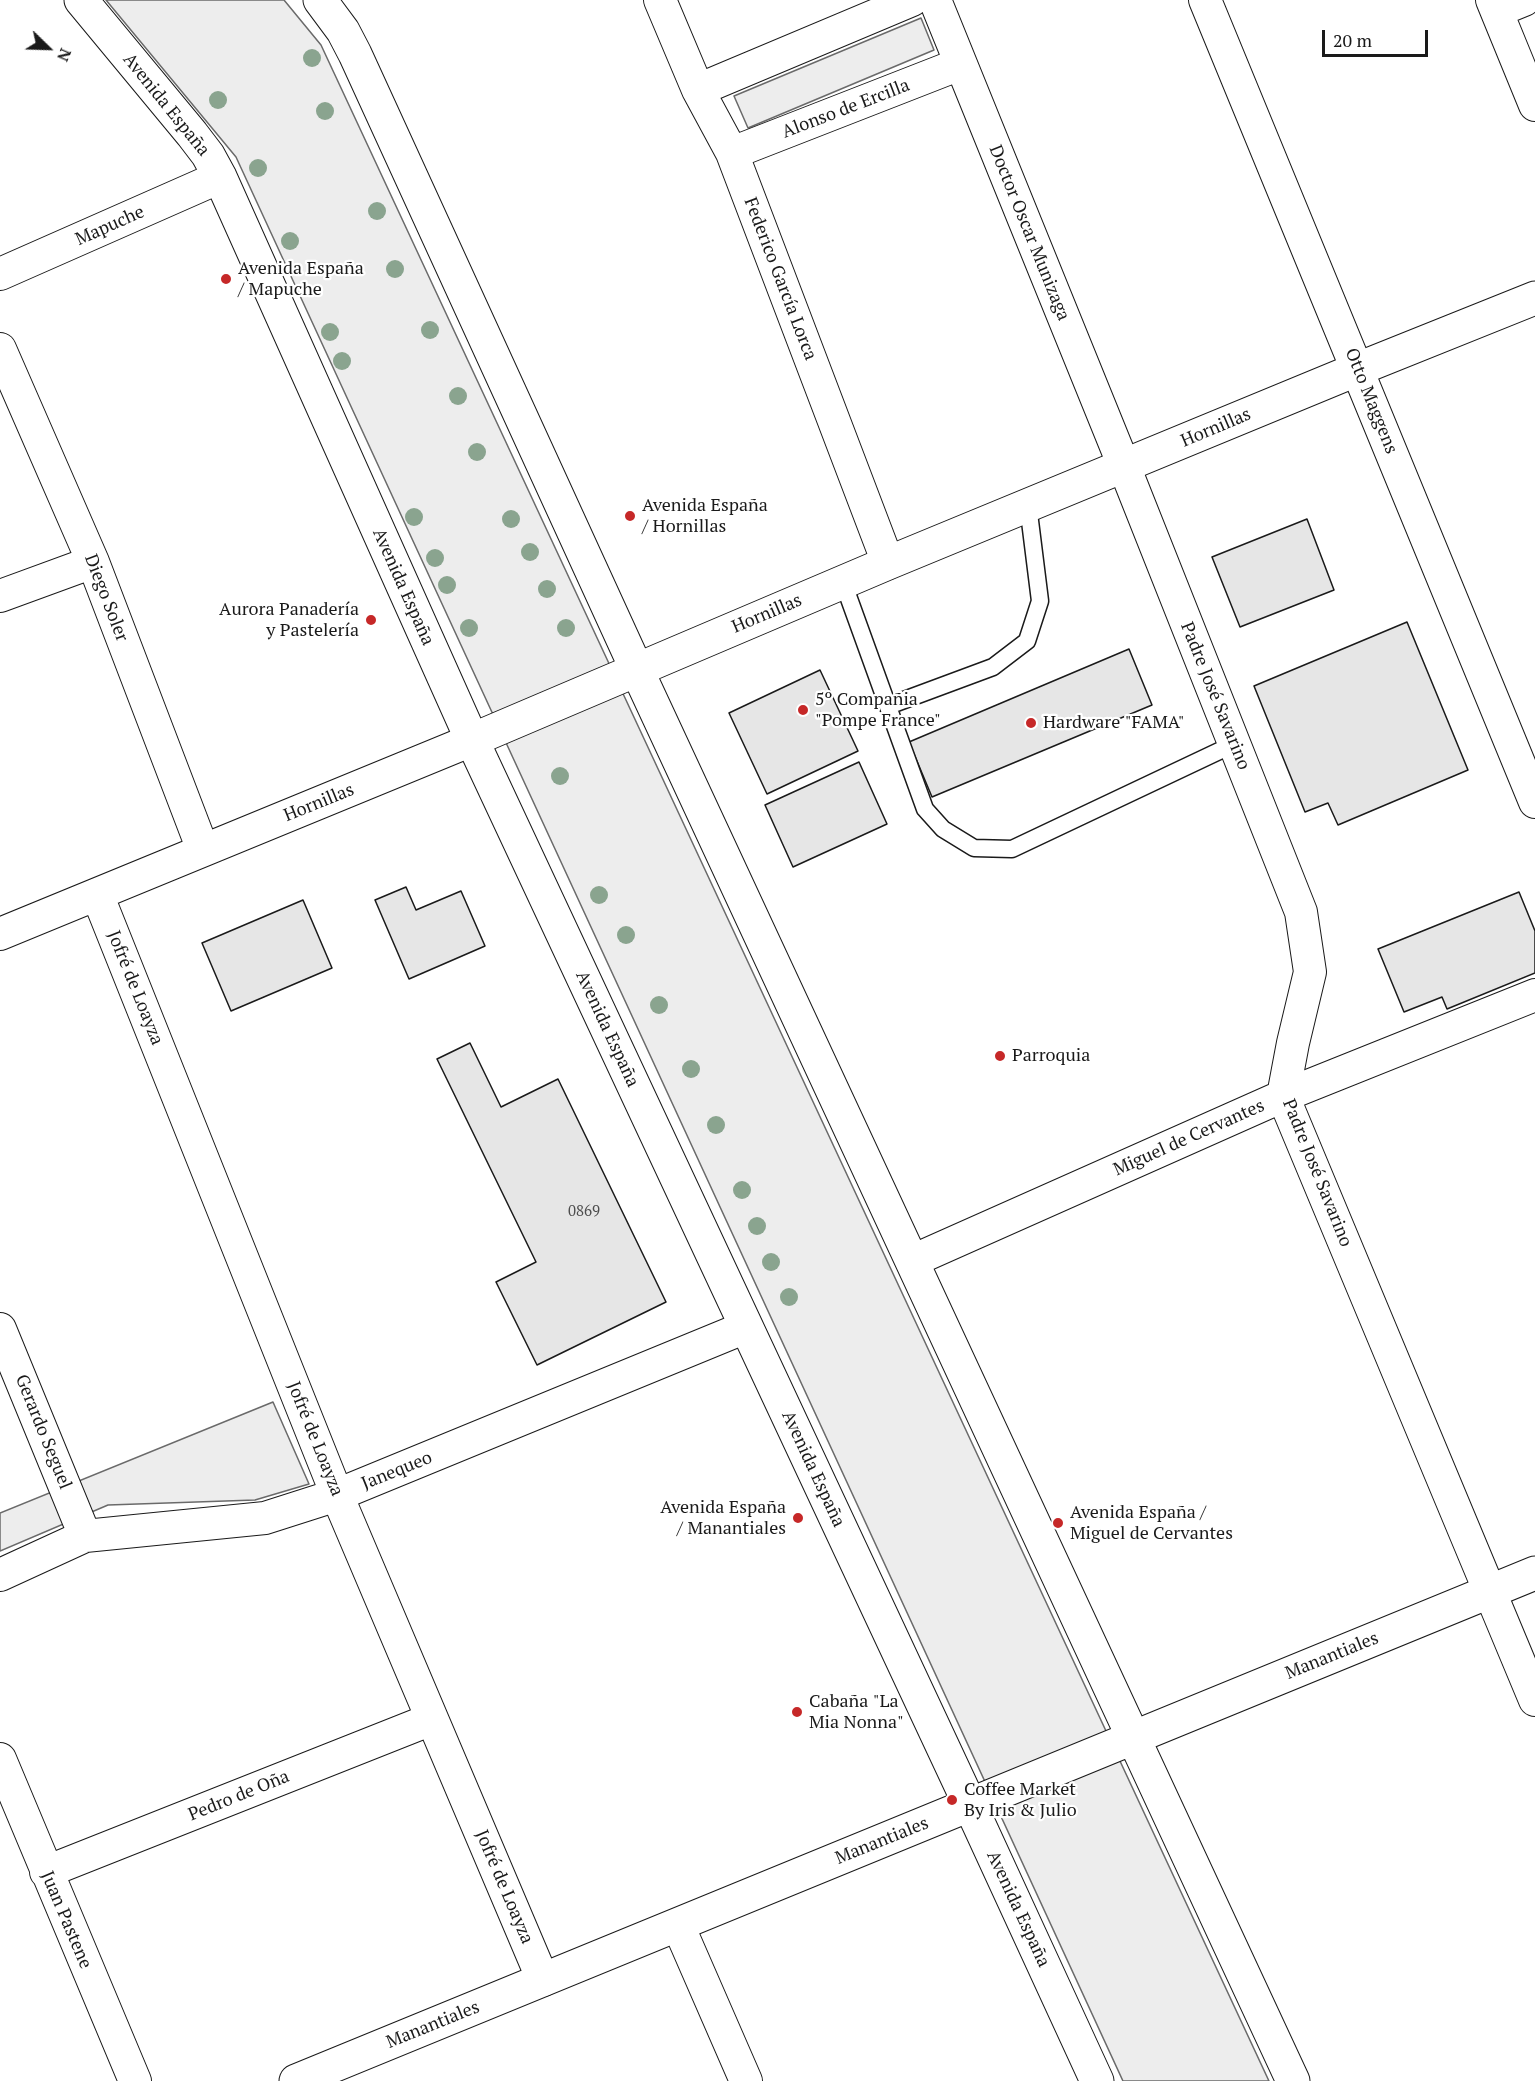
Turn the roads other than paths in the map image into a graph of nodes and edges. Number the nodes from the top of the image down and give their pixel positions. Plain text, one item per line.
1 (81, 0) edge
2 (320, 0) edge
3 (660, 0) edge
4 (912, 0) edge
5 (935, 0) edge
6 (1205, 0) edge
7 (1504, 4) edge
8 (960, 64) junction
9 (698, 90) junction
10 (1535, 105) edge
11 (732, 153) junction
12 (220, 177) junction
13 (0, 274) edge
14 (1535, 298) edge
15 (0, 349) edge
16 (1358, 369) junction
17 (1124, 466) junction
18 (1028, 505) junction
19 (93, 562) junction
20 (888, 562) junction
21 (843, 582) junction
22 (0, 596) edge
23 (636, 668) junction
24 (888, 706) junction
25 (472, 740) junction
26 (1234, 744) junction
27 (1535, 802) edge
28 (203, 850) junction
29 (97, 894) junction
30 (0, 934) edge
31 (1535, 995) edge
32 (1283, 1096) junction
33 (912, 1261) junction
34 (746, 1327) junction
35 (0, 1329) edge
36 (337, 1495) junction
37 (85, 1536) junction
38 (1535, 1573) edge
39 (0, 1575) edge
40 (1490, 1591) junction
41 (1535, 1700) edge
42 (432, 1719) junction
43 (1134, 1737) junction
44 (0, 1759) edge
45 (970, 1805) junction
46 (46, 1872) junction
47 (678, 1925) junction
48 (543, 1980) junction
49 (135, 2081) edge
50 (297, 2081) edge
51 (746, 2081) edge
52 (1097, 2081) edge
53 (1293, 2081) edge

1 - 12 main road, Avenida España
2 - 23 main road
3 - 9 street, Federico García Lorca
4 - 9 street
5 - 8 street, Doctor Oscar Munizaga
6 - 16 street, Otto Maggens
7 - 10 street
8 - 11 street, Alonso de Ercilla
8 - 17 street, Doctor Oscar Munizaga
9 - 11 street, Federico García Lorca
11 - 20 street, Federico García Lorca
12 - 13 street, Mapuche
12 - 25 main road, Avenida España
14 - 16 main road, Hornillas
15 - 19 street, Diego Soler
16 - 17 main road, Hornillas
16 - 27 street, Otto Maggens
17 - 18 main road, Hornillas
17 - 26 street, Padre José Savarino
18 - 20 main road, Hornillas
18 - 24 lane
19 - 22 street
19 - 28 street, Diego Soler
20 - 21 main road, Hornillas
21 - 23 main road, Hornillas
21 - 24 lane
23 - 25 main road, Hornillas
23 - 33 main road
24 - 26 lane
25 - 28 street, Hornillas
25 - 34 main road, Avenida España
26 - 32 street, Padre José Savarino
28 - 29 street, Hornillas
29 - 30 street, Hornillas
29 - 36 street, Jofré de Loayza
31 - 32 street, Miguel de Cervantes
32 - 33 street, Miguel de Cervantes
32 - 40 street, Padre José Savarino
33 - 43 main road
34 - 36 street, Janequeo
34 - 45 main road, Avenida España
35 - 37 street, Gerardo Seguel
36 - 37 street, Janequeo
36 - 42 street, Jofré de Loayza
37 - 39 street, Janequeo
38 - 40 main road, Manantiales
40 - 41 street, Padre José Savarino
40 - 43 main road, Manantiales
42 - 46 street, Pedro de Oña
42 - 48 street, Jofré de Loayza
43 - 45 main road, Manantiales
43 - 53 main road
44 - 46 street, Juan Pastene
45 - 47 main road, Manantiales
45 - 52 main road, Avenida España
46 - 49 street, Juan Pastene
47 - 48 main road, Manantiales
47 - 51 street
48 - 50 main road, Manantiales

